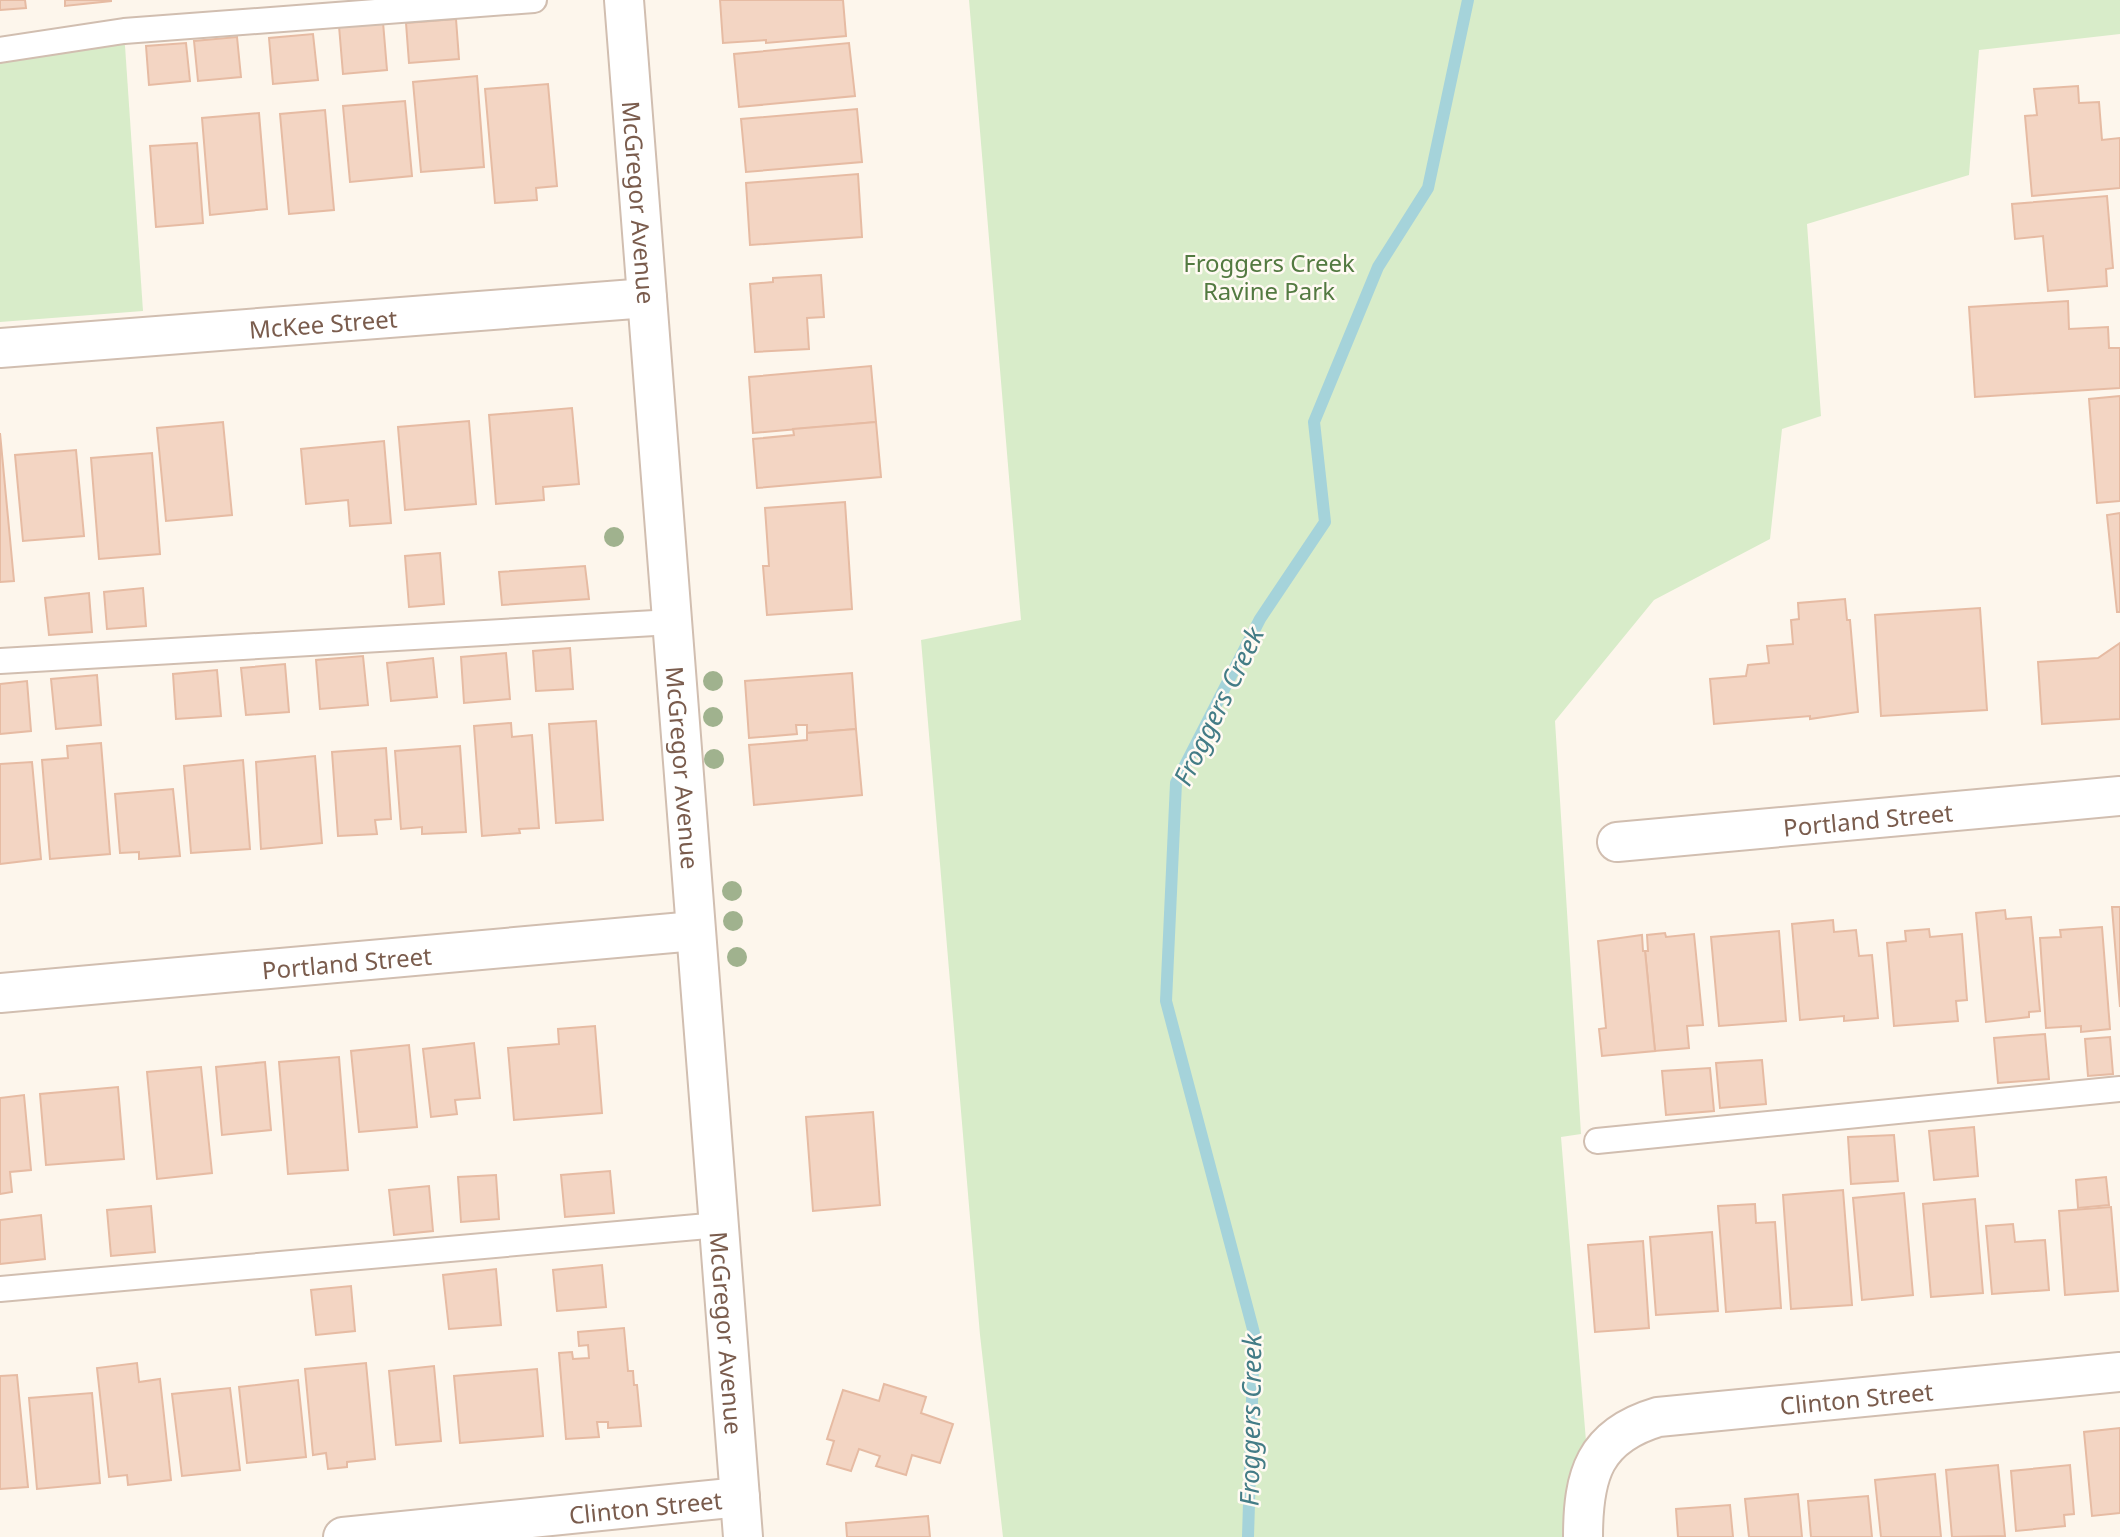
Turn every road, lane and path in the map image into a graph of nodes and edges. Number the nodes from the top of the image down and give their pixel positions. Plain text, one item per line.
1 (534, 0) edge
2 (624, 0) edge
3 (0, 50) edge
4 (647, 298) junction
5 (0, 348) edge
6 (672, 622) junction
7 (0, 661) edge
8 (2120, 796) edge
9 (1617, 842) dead end
10 (695, 931) junction
11 (0, 993) edge
12 (2120, 1088) edge
13 (1597, 1141) dead end
14 (719, 1225) junction
15 (0, 1289) edge
16 (2120, 1371) edge
17 (740, 1497) junction
18 (343, 1537) edge
19 (743, 1537) edge
20 (1583, 1537) edge

1 - 3 lane
2 - 4 street, McGregor Avenue
4 - 5 street, McKee Street
4 - 6 street, McGregor Avenue
6 - 7 lane
6 - 10 street, McGregor Avenue
8 - 9 street, Portland Street
10 - 11 street, Portland Street
10 - 14 street, McGregor Avenue
12 - 13 lane
14 - 15 lane
14 - 17 street, McGregor Avenue
16 - 20 street, Clinton Street
17 - 18 street, Clinton Street
17 - 19 street, McGregor Avenue

